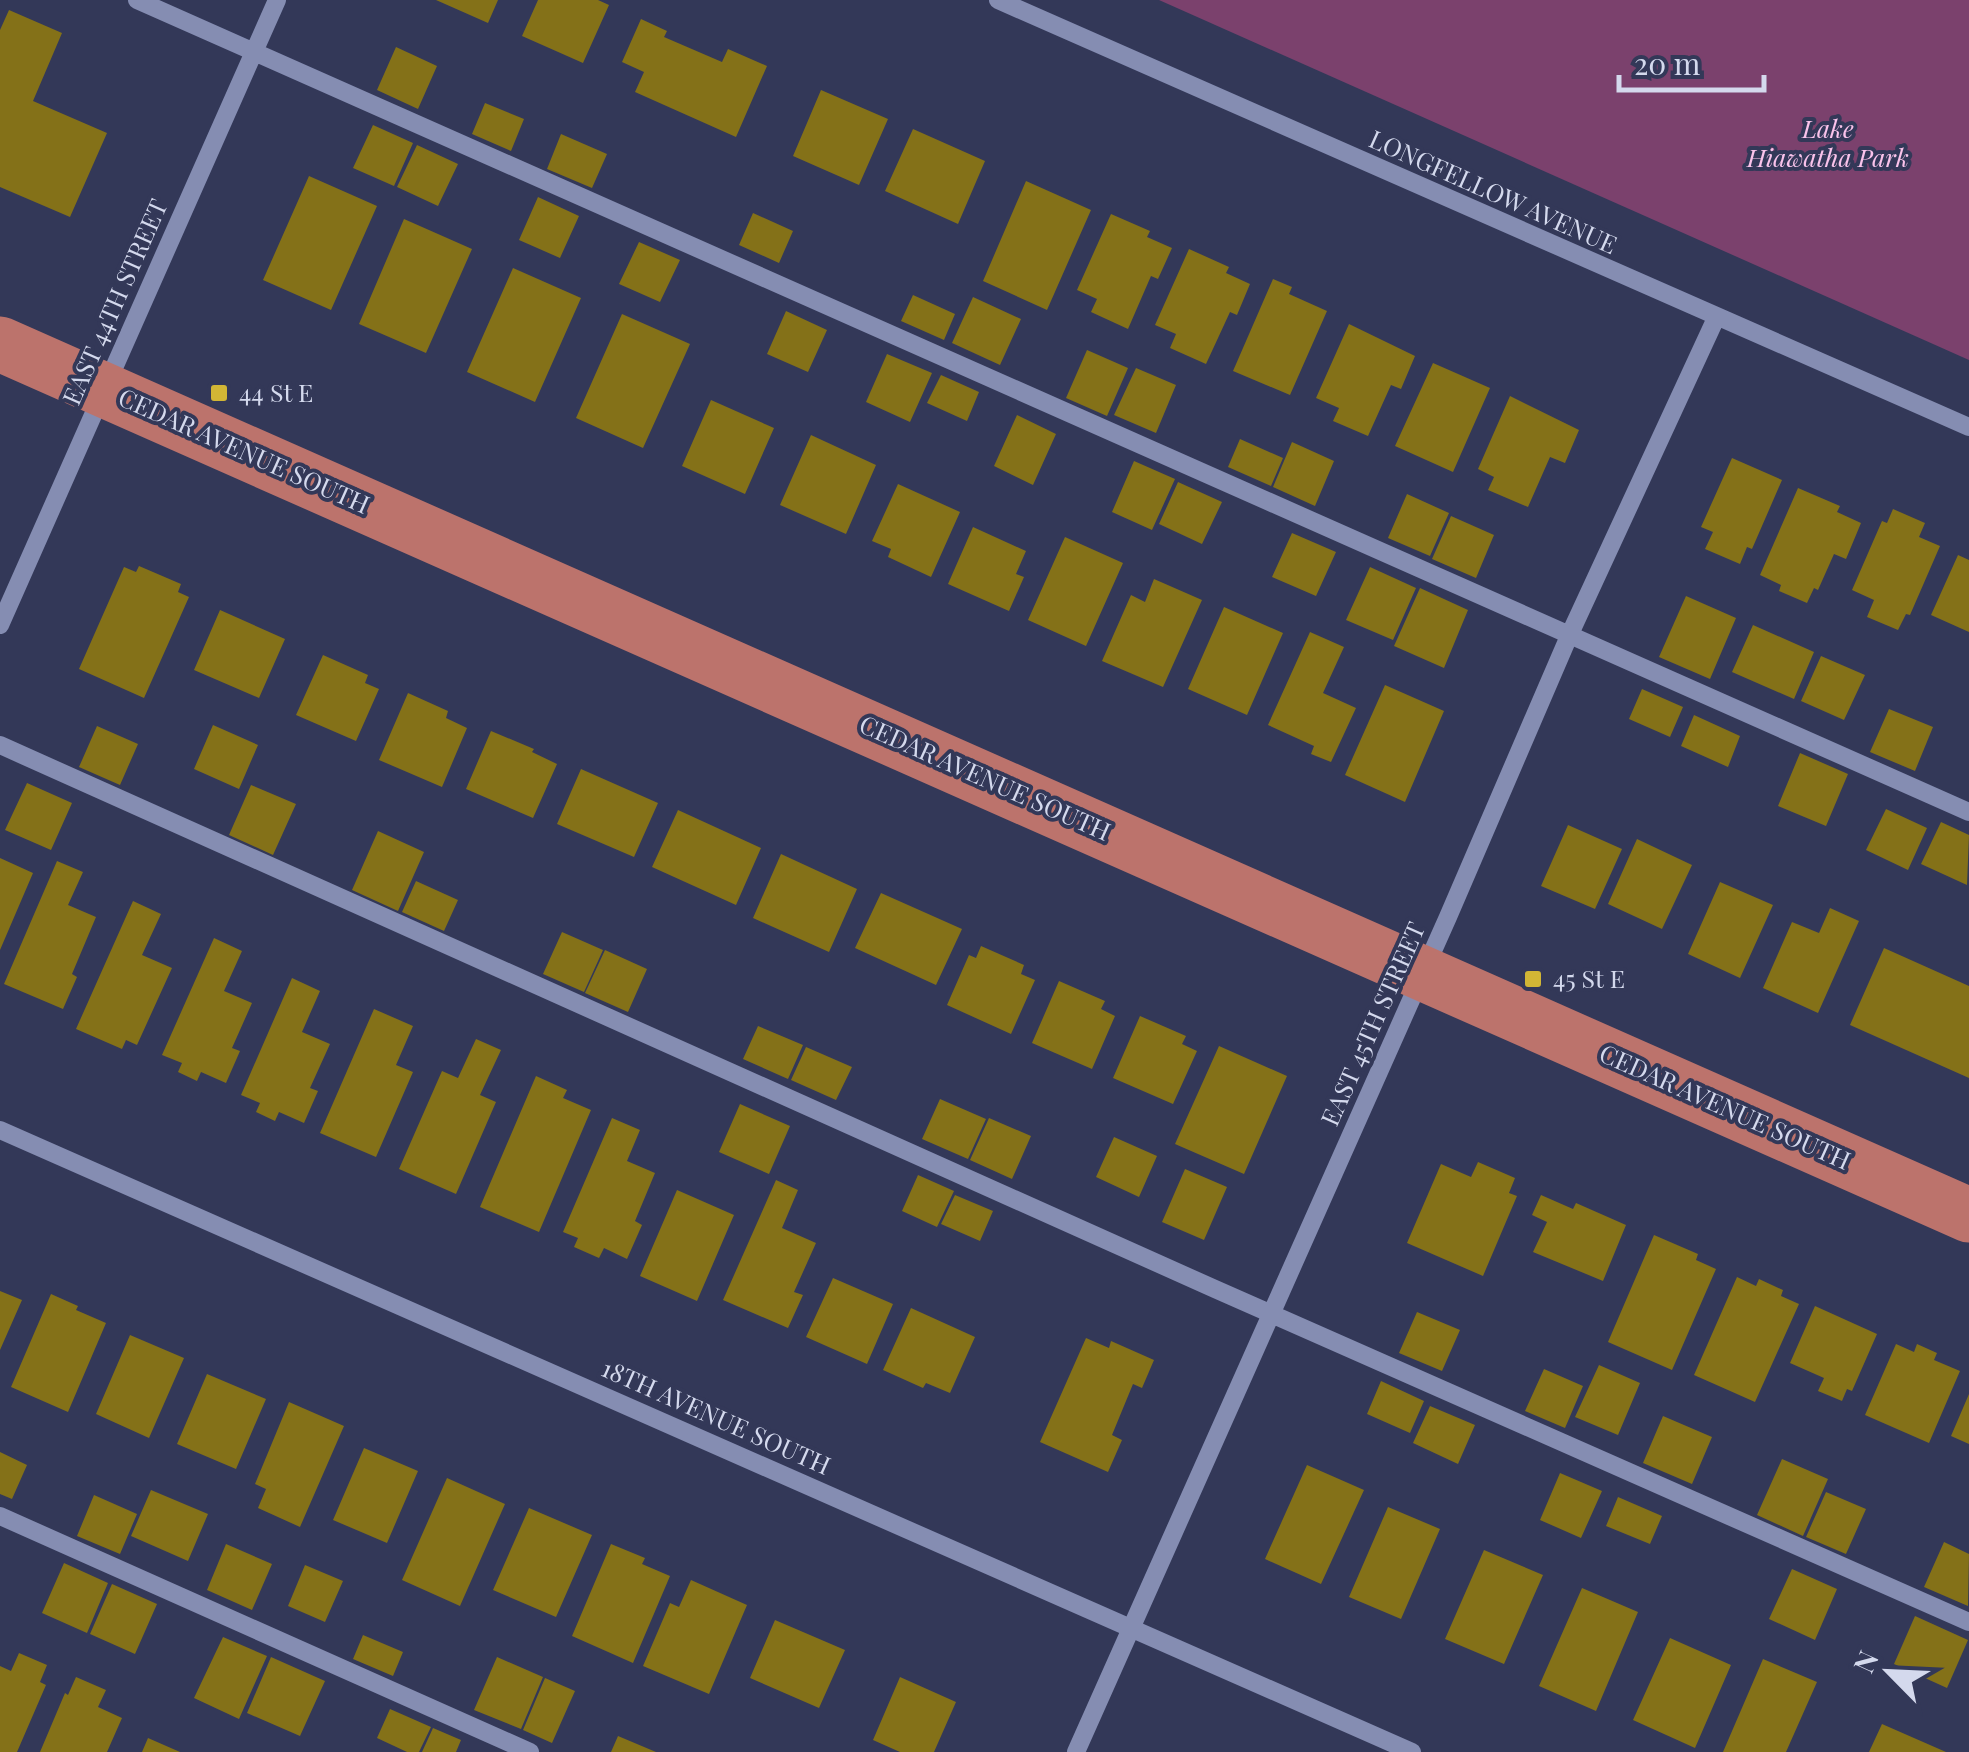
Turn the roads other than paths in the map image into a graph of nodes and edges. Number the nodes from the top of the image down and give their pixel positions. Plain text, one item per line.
1 (137, 0) edge
2 (277, 0) edge
3 (998, 0) edge
4 (254, 52) junction
5 (1716, 318) junction
6 (0, 344) edge
7 (103, 389) junction
8 (1969, 427) edge
9 (0, 625) edge
10 (1569, 636) junction
11 (0, 745) edge
12 (1969, 812) edge
13 (1422, 973) junction
14 (0, 1130) edge
15 (1969, 1215) edge
16 (1271, 1314) junction
17 (0, 1516) edge
18 (1969, 1622) edge
19 (1132, 1628) junction
20 (530, 1752) edge
21 (1076, 1752) edge
22 (1412, 1752) edge

1 - 4 street
2 - 4 street, EAST 44TH STREET
3 - 5 street, LONGFELLOW AVENUE
4 - 7 street, EAST 44TH STREET
4 - 10 street
5 - 8 street, LONGFELLOW AVENUE
5 - 10 street, EAST 45TH STREET
6 - 7 main road, CEDAR AVENUE SOUTH
7 - 9 street, EAST 44TH STREET
7 - 13 main road, CEDAR AVENUE SOUTH
10 - 12 street
10 - 13 street, EAST 45TH STREET
11 - 16 street
13 - 15 main road, CEDAR AVENUE SOUTH
13 - 16 street, EAST 45TH STREET
14 - 19 street, 18TH AVENUE SOUTH
16 - 18 street
16 - 19 street, EAST 45TH STREET
17 - 20 street
19 - 21 street, EAST 45TH STREET
19 - 22 street, 18TH AVENUE SOUTH

